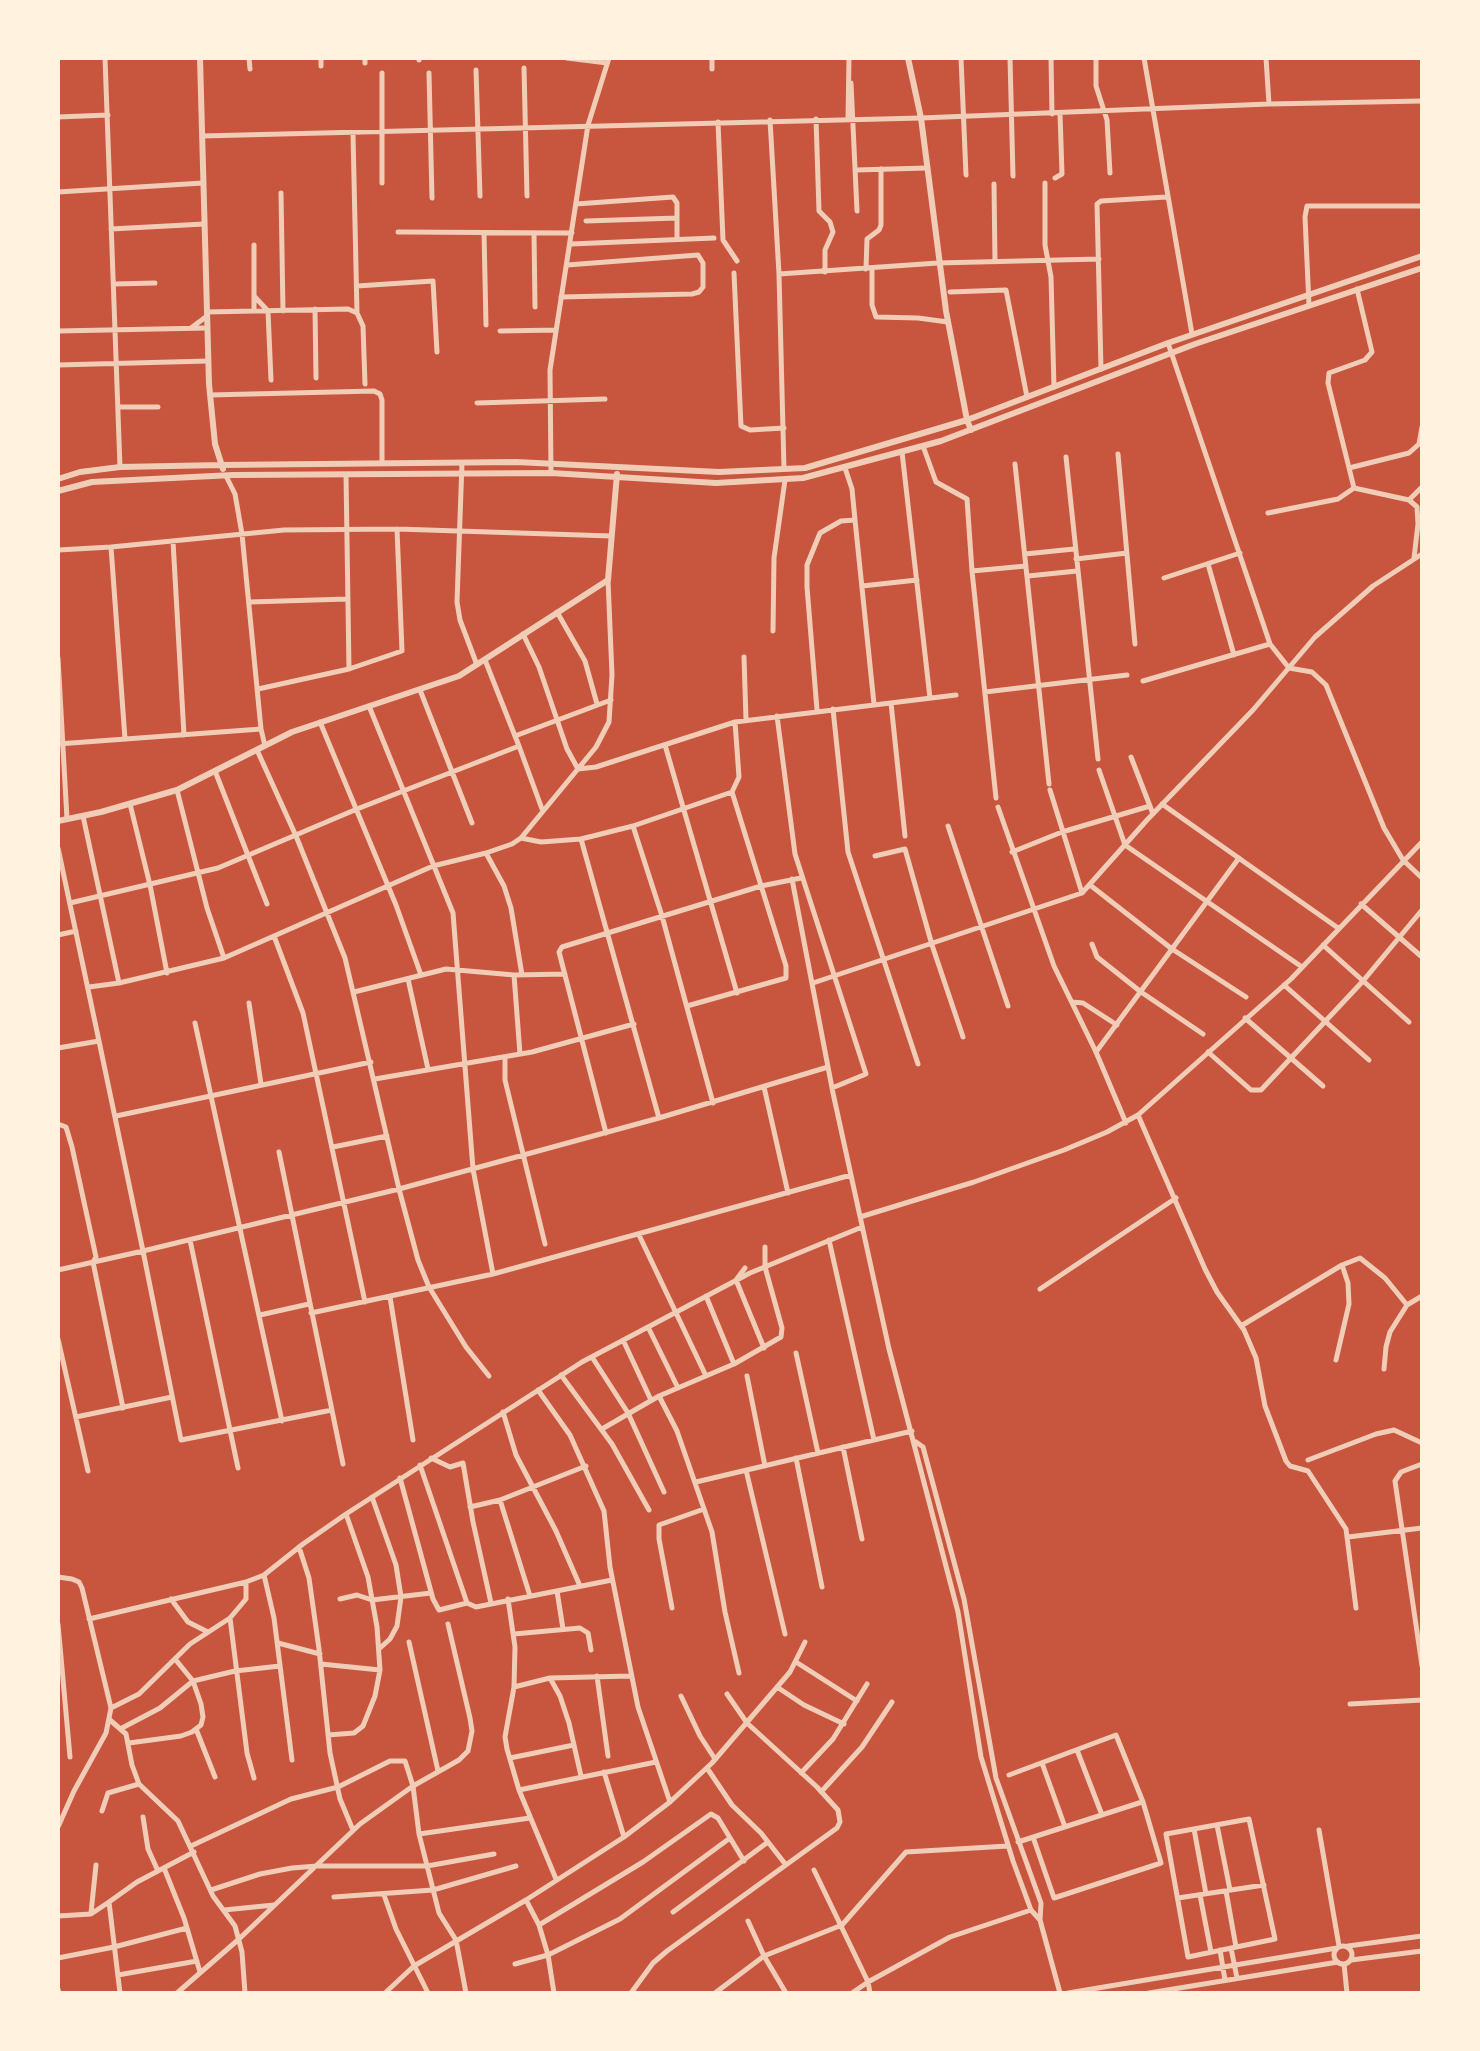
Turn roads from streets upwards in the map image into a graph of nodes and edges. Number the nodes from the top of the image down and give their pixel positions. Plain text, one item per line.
1 (105, 58) edge
2 (200, 58) edge
3 (249, 58) edge
4 (321, 58) edge
5 (567, 58) edge
6 (712, 58) edge
7 (849, 58) edge
8 (908, 58) edge
9 (961, 58) edge
10 (1010, 58) edge
11 (1051, 58) edge
12 (1096, 58) edge
13 (1144, 58) edge
14 (1266, 58) edge
15 (608, 60) edge
16 (321, 66) dead end
17 (524, 68) dead end
18 (250, 69) dead end
19 (712, 69) dead end
20 (476, 70) dead end
21 (382, 73) dead end
22 (429, 73) dead end
23 (851, 83) dead end
24 (1422, 101) edge
25 (1269, 104) junction
26 (1152, 110) junction
27 (1105, 112) junction
28 (1060, 113) junction
29 (1052, 114) junction
30 (108, 115) junction
31 (1011, 115) junction
32 (964, 116) junction
33 (58, 117) edge
34 (852, 118) junction
35 (921, 118) junction
36 (816, 119) junction
37 (770, 120) junction
38 (718, 122) junction
39 (588, 125) junction
40 (525, 128) junction
41 (477, 129) junction
42 (431, 131) junction
43 (353, 133) junction
44 (382, 133) junction
45 (201, 136) junction
46 (927, 168) junction
47 (881, 169) junction
48 (856, 170) junction
49 (1110, 173) dead end
50 (966, 175) dead end
51 (1013, 176) dead end
52 (1055, 178) dead end
53 (203, 183) junction
54 (382, 183) dead end
55 (1045, 183) dead end
56 (994, 184) dead end
57 (109, 188) junction
58 (58, 192) edge
59 (281, 193) dead end
60 (480, 196) dead end
61 (527, 196) dead end
62 (1166, 197) junction
63 (432, 198) dead end
64 (576, 204) junction
65 (1422, 206) edge
66 (857, 211) dead end
67 (677, 218) junction
68 (586, 221) dead end
69 (204, 224) junction
70 (111, 229) junction
71 (398, 232) dead end
72 (484, 233) junction
73 (534, 233) junction
74 (572, 233) junction
75 (714, 238) dead end
76 (677, 239) junction
77 (571, 244) junction
78 (254, 245) dead end
79 (1422, 256) edge
80 (1099, 259) junction
81 (737, 261) dead end
82 (1048, 261) junction
83 (995, 262) junction
84 (938, 263) junction
85 (567, 265) junction
86 (1422, 268) edge
87 (869, 269) junction
88 (825, 272) junction
89 (734, 273) dead end
90 (779, 274) junction
91 (155, 283) dead end
92 (115, 284) junction
93 (357, 286) junction
94 (1357, 289) junction
95 (950, 292) dead end
96 (1308, 295) junction
97 (254, 296) junction
98 (561, 297) junction
99 (1309, 305) junction
100 (535, 307) dead end
101 (315, 309) junction
102 (254, 311) junction
103 (268, 311) junction
104 (283, 311) junction
105 (357, 313) junction
106 (207, 314) junction
107 (948, 322) junction
108 (486, 325) dead end
109 (190, 328) junction
110 (207, 328) junction
111 (116, 329) junction
112 (556, 330) junction
113 (58, 331) edge
114 (500, 331) dead end
115 (1192, 334) junction
116 (1168, 343) junction
117 (437, 352) dead end
118 (1172, 353) junction
119 (208, 361) junction
120 (58, 365) edge
121 (117, 365) junction
122 (1101, 369) junction
123 (316, 378) dead end
124 (271, 380) dead end
125 (365, 384) dead end
126 (1054, 388) junction
127 (210, 395) junction
128 (1027, 397) junction
129 (549, 399) junction
130 (605, 399) dead end
131 (477, 403) dead end
132 (119, 407) junction
133 (158, 407) dead end
134 (967, 420) junction
135 (1422, 427) edge
136 (784, 428) junction
137 (971, 430) junction
138 (923, 446) junction
139 (902, 452) junction
140 (1118, 454) dead end
141 (1066, 457) dead end
142 (382, 463) junction
143 (462, 463) junction
144 (551, 463) junction
145 (1015, 464) dead end
146 (221, 465) junction
147 (120, 467) junction
148 (617, 467) junction
149 (845, 468) junction
150 (1349, 468) junction
151 (784, 469) junction
152 (551, 473) junction
153 (461, 474) junction
154 (346, 475) junction
155 (226, 476) junction
156 (616, 478) junction
157 (58, 479) edge
158 (785, 480) junction
159 (1422, 487) edge
160 (1354, 488) junction
161 (58, 491) edge
162 (1409, 500) junction
163 (1268, 513) dead end
164 (855, 520) junction
165 (345, 529) junction
166 (397, 529) junction
167 (458, 531) junction
168 (242, 534) junction
169 (611, 536) junction
170 (173, 541) junction
171 (111, 547) junction
172 (1074, 549) junction
173 (58, 550) edge
174 (1127, 553) junction
175 (1240, 553) junction
176 (1025, 554) junction
177 (1422, 554) edge
178 (1076, 559) junction
179 (1413, 559) junction
180 (1208, 564) junction
181 (1027, 566) junction
182 (972, 571) junction
183 (1077, 571) junction
184 (1028, 576) junction
185 (1164, 578) dead end
186 (608, 580) junction
187 (917, 580) junction
188 (862, 586) junction
189 (347, 599) junction
190 (250, 602) junction
191 (557, 612) junction
192 (773, 631) dead end
193 (522, 633) junction
194 (1135, 644) dead end
195 (1270, 644) junction
196 (1234, 655) junction
197 (744, 657) dead end
198 (58, 658) edge
199 (485, 660) junction
200 (477, 665) junction
201 (1289, 668) junction
202 (349, 669) junction
203 (1127, 675) dead end
204 (1091, 679) junction
205 (1143, 681) dead end
206 (1040, 686) junction
207 (258, 689) junction
208 (420, 690) junction
209 (985, 692) junction
210 (956, 695) dead end
211 (930, 698) junction
212 (611, 700) junction
213 (891, 703) junction
214 (597, 704) junction
215 (874, 704) junction
216 (369, 705) junction
217 (833, 709) junction
218 (817, 710) junction
219 (777, 716) junction
220 (557, 719) junction
221 (746, 720) junction
222 (319, 721) junction
223 (735, 722) junction
224 (261, 729) junction
225 (184, 735) junction
226 (515, 736) junction
227 (125, 739) junction
228 (61, 744) edge
229 (665, 745) junction
230 (265, 746) junction
231 (519, 746) junction
232 (257, 750) junction
233 (1131, 757) dead end
234 (1098, 759) dead end
235 (578, 769) junction
236 (1099, 770) dead end
237 (215, 771) junction
238 (452, 771) junction
239 (177, 790) junction
240 (404, 791) junction
241 (732, 792) junction
242 (996, 798) dead end
243 (130, 804) junction
244 (1162, 804) junction
245 (1150, 806) junction
246 (998, 807) dead end
247 (357, 809) junction
248 (684, 809) junction
249 (543, 810) junction
250 (1153, 814) junction
251 (83, 816) junction
252 (1115, 816) junction
253 (67, 819) junction
254 (58, 821) edge
255 (472, 823) dead end
256 (633, 826) junction
257 (948, 826) dead end
258 (1062, 832) junction
259 (296, 836) junction
260 (905, 836) dead end
261 (521, 838) junction
262 (581, 839) junction
263 (1422, 842) edge
264 (1125, 845) junction
265 (58, 848) edge
266 (1012, 852) junction
267 (486, 853) junction
268 (247, 856) junction
269 (875, 856) dead end
270 (1239, 858) junction
271 (1403, 860) junction
272 (433, 866) junction
273 (198, 875) junction
274 (801, 878) junction
275 (1422, 878) edge
276 (792, 879) junction
277 (150, 885) junction
278 (388, 885) junction
279 (1090, 885) junction
280 (761, 886) junction
281 (1082, 893) junction
282 (101, 896) junction
283 (712, 901) junction
284 (1206, 902) junction
285 (70, 903) junction
286 (267, 904) dead end
287 (1361, 904) junction
288 (1422, 910) edge
289 (1033, 911) junction
290 (325, 912) junction
291 (662, 916) junction
292 (982, 928) junction
293 (1338, 928) junction
294 (76, 931) junction
295 (609, 933) junction
296 (58, 935) edge
297 (274, 936) junction
298 (1400, 937) junction
299 (1092, 944) dead end
300 (932, 945) junction
301 (1323, 945) junction
302 (1172, 949) junction
303 (1422, 957) edge
304 (224, 958) junction
305 (883, 961) junction
306 (1302, 967) junction
307 (458, 969) junction
308 (167, 973) junction
309 (565, 974) junction
310 (421, 975) junction
311 (514, 975) junction
312 (522, 975) junction
313 (836, 976) junction
314 (408, 979) junction
315 (1363, 981) junction
316 (119, 983) junction
317 (813, 983) junction
318 (1284, 985) junction
319 (89, 987) junction
320 (354, 992) junction
321 (1141, 992) junction
322 (737, 993) junction
323 (1246, 997) dead end
324 (1072, 1002) junction
325 (249, 1003) dead end
326 (687, 1006) junction
327 (1008, 1006) dead end
328 (1245, 1018) junction
329 (1325, 1021) junction
330 (1409, 1022) dead end
331 (195, 1023) dead end
332 (634, 1024) junction
333 (1117, 1025) junction
334 (1203, 1034) dead end
335 (963, 1037) dead end
336 (582, 1039) junction
337 (99, 1041) junction
338 (58, 1048) edge
339 (1096, 1052) junction
340 (1208, 1052) junction
341 (520, 1054) junction
342 (505, 1057) junction
343 (1291, 1058) junction
344 (1369, 1060) dead end
345 (371, 1062) junction
346 (464, 1063) junction
347 (918, 1064) dead end
348 (828, 1067) junction
349 (428, 1069) junction
350 (316, 1074) junction
351 (375, 1079) junction
352 (261, 1084) junction
353 (1323, 1086) dead end
354 (764, 1087) junction
355 (832, 1088) junction
356 (211, 1097) junction
357 (713, 1103) junction
358 (1138, 1115) junction
359 (116, 1116) junction
360 (659, 1118) junction
361 (1126, 1123) junction
362 (58, 1124) edge
363 (606, 1133) junction
364 (387, 1136) junction
365 (333, 1147) junction
366 (279, 1152) dead end
367 (522, 1156) junction
368 (473, 1169) junction
369 (851, 1175) junction
370 (399, 1189) junction
371 (788, 1193) junction
372 (1176, 1198) junction
373 (344, 1203) junction
374 (293, 1215) junction
375 (860, 1217) junction
376 (862, 1227) junction
377 (240, 1228) junction
378 (639, 1235) junction
379 (190, 1240) junction
380 (829, 1240) junction
381 (545, 1244) dead end
382 (765, 1247) dead end
383 (143, 1251) junction
384 (93, 1262) junction
385 (1342, 1265) junction
386 (765, 1267) junction
387 (745, 1268) dead end
388 (58, 1270) edge
389 (493, 1274) junction
390 (736, 1280) junction
391 (429, 1287) junction
392 (1040, 1289) dead end
393 (706, 1296) junction
394 (1422, 1296) edge
395 (390, 1297) junction
396 (365, 1302) junction
397 (309, 1304) junction
398 (1407, 1305) junction
399 (676, 1312) junction
400 (311, 1313) junction
401 (260, 1315) junction
402 (1241, 1326) junction
403 (648, 1327) junction
404 (58, 1339) edge
405 (623, 1340) junction
406 (764, 1348) junction
407 (796, 1353) dead end
408 (592, 1357) junction
409 (1336, 1360) dead end
410 (734, 1364) junction
411 (1384, 1369) dead end
412 (561, 1375) junction
413 (489, 1376) dead end
414 (706, 1376) junction
415 (747, 1376) dead end
416 (678, 1388) junction
417 (538, 1390) junction
418 (659, 1396) junction
419 (172, 1397) junction
420 (651, 1400) junction
421 (123, 1408) junction
422 (332, 1410) junction
423 (503, 1412) junction
424 (628, 1413) junction
425 (76, 1417) junction
426 (282, 1421) junction
427 (602, 1429) junction
428 (230, 1431) junction
429 (912, 1431) junction
430 (413, 1440) dead end
431 (874, 1440) junction
432 (916, 1442) junction
433 (1422, 1443) edge
434 (843, 1447) junction
435 (818, 1453) junction
436 (431, 1458) junction
437 (796, 1458) junction
438 (1308, 1460) dead end
439 (343, 1464) dead end
440 (1422, 1464) edge
441 (420, 1465) junction
442 (586, 1466) junction
443 (765, 1466) junction
444 (238, 1468) dead end
445 (746, 1470) junction
446 (88, 1471) dead end
447 (400, 1478) junction
448 (696, 1482) junction
449 (533, 1488) junction
450 (664, 1492) dead end
451 (372, 1497) junction
452 (500, 1500) junction
453 (470, 1507) junction
454 (704, 1509) junction
455 (649, 1510) dead end
456 (346, 1514) junction
457 (1422, 1528) edge
458 (1401, 1531) junction
459 (1348, 1537) junction
460 (862, 1539) dead end
461 (299, 1547) junction
462 (264, 1575) junction
463 (58, 1577) edge
464 (612, 1580) junction
465 (246, 1582) junction
466 (580, 1586) junction
467 (822, 1587) dead end
468 (557, 1591) junction
469 (431, 1593) junction
470 (530, 1596) junction
471 (401, 1597) junction
472 (171, 1599) junction
473 (340, 1599) dead end
474 (508, 1599) junction
475 (372, 1600) junction
476 (467, 1603) junction
477 (491, 1603) junction
478 (672, 1608) dead end
479 (1356, 1608) dead end
480 (230, 1618) junction
481 (89, 1619) junction
482 (58, 1624) edge
483 (448, 1624) dead end
484 (563, 1629) junction
485 (208, 1632) junction
486 (514, 1634) junction
487 (785, 1634) dead end
488 (409, 1642) dead end
489 (805, 1642) dead end
490 (278, 1643) junction
491 (379, 1648) junction
492 (591, 1650) dead end
493 (320, 1654) junction
494 (175, 1659) junction
495 (796, 1662) junction
496 (321, 1664) junction
497 (280, 1666) junction
498 (1422, 1666) edge
499 (380, 1670) junction
500 (235, 1671) junction
501 (739, 1673) dead end
502 (597, 1676) junction
503 (631, 1676) junction
504 (550, 1678) junction
505 (193, 1681) junction
506 (867, 1684) dead end
507 (514, 1687) junction
508 (777, 1687) junction
509 (727, 1694) dead end
510 (681, 1696) dead end
511 (1422, 1700) edge
512 (857, 1701) junction
513 (892, 1702) dead end
514 (1350, 1704) dead end
515 (111, 1708) junction
516 (110, 1720) junction
517 (747, 1723) junction
518 (844, 1724) junction
519 (122, 1728) junction
520 (196, 1729) junction
521 (328, 1735) junction
522 (129, 1743) junction
523 (574, 1745) junction
524 (1077, 1750) junction
525 (608, 1756) dead end
526 (70, 1757) dead end
527 (510, 1758) junction
528 (715, 1759) junction
529 (292, 1760) dead end
530 (656, 1762) junction
531 (1042, 1763) junction
532 (707, 1768) junction
533 (438, 1771) junction
534 (604, 1772) junction
535 (801, 1773) junction
536 (1009, 1775) dead end
537 (581, 1776) junction
538 (215, 1777) dead end
539 (254, 1778) dead end
540 (139, 1784) junction
541 (413, 1786) junction
542 (338, 1787) junction
543 (519, 1790) junction
544 (821, 1792) junction
545 (670, 1802) junction
546 (1143, 1802) junction
547 (102, 1811) dead end
548 (847, 1815) dead end
549 (1102, 1815) junction
550 (143, 1817) dead end
551 (530, 1818) junction
552 (840, 1822) junction
553 (1217, 1825) junction
554 (58, 1827) edge
555 (1065, 1827) junction
556 (1194, 1829) junction
557 (353, 1830) junction
558 (1319, 1830) dead end
559 (419, 1834) junction
560 (624, 1837) junction
561 (1033, 1837) junction
562 (730, 1838) junction
563 (768, 1842) junction
564 (1018, 1842) junction
565 (1008, 1846) junction
566 (192, 1849) junction
567 (494, 1854) dead end
568 (744, 1861) junction
569 (96, 1865) dead end
570 (786, 1865) junction
571 (317, 1866) junction
572 (427, 1866) junction
573 (516, 1866) dead end
574 (161, 1869) junction
575 (814, 1870) dead end
576 (1047, 1877) junction
577 (556, 1879) junction
578 (1032, 1882) junction
579 (1264, 1885) junction
580 (210, 1890) junction
581 (433, 1890) junction
582 (1228, 1891) junction
583 (1203, 1894) junction
584 (384, 1895) junction
585 (334, 1897) dead end
586 (1177, 1898) junction
587 (526, 1900) junction
588 (275, 1905) junction
589 (107, 1908) junction
590 (224, 1910) junction
591 (1031, 1910) junction
592 (673, 1912) dead end
593 (91, 1914) junction
594 (58, 1916) edge
595 (1040, 1920) junction
596 (748, 1921) dead end
597 (539, 1925) junction
598 (842, 1925) junction
599 (187, 1928) junction
600 (1422, 1936) edge
601 (239, 1939) junction
602 (456, 1940) junction
603 (1348, 1946) junction
604 (114, 1947) junction
605 (1234, 1947) junction
606 (1338, 1947) junction
607 (1220, 1950) junction
608 (1422, 1951) edge
609 (1211, 1952) junction
610 (548, 1955) junction
611 (764, 1956) junction
612 (58, 1958) edge
613 (1351, 1960) junction
614 (197, 1961) junction
615 (1341, 1963) junction
616 (515, 1964) dead end
617 (1234, 1964) junction
618 (414, 1966) junction
619 (1223, 1966) junction
620 (200, 1972) junction
621 (1183, 1972) junction
622 (118, 1975) junction
623 (1237, 1978) junction
624 (1225, 1980) junction
625 (868, 1982) junction
626 (1186, 1987) junction
627 (120, 1993) edge
628 (177, 1993) edge
629 (245, 1993) edge
630 (385, 1993) edge
631 (428, 1993) edge
632 (466, 1993) edge
633 (554, 1993) edge
634 (631, 1993) edge
635 (715, 1993) edge
636 (786, 1993) edge
637 (852, 1993) edge
638 (870, 1993) edge
639 (1060, 1993) edge
640 (1070, 1993) edge
641 (1149, 1993) edge
642 (1347, 1993) edge

1 - 30 street
2 - 45 street
3 - 18 street
4 - 16 street
5 - 15 street
6 - 19 street
7 - 34 street
8 - 35 street
9 - 32 street
10 - 31 street
11 - 29 street
12 - 27 street
13 - 26 street
14 - 25 street
15 - 39 street
17 - 40 street
20 - 41 street
21 - 44 street
22 - 42 street
23 - 34 street
24 - 25 street
25 - 26 street
26 - 27 street
26 - 62 street
27 - 28 street
27 - 49 street
28 - 29 street
28 - 52 street
29 - 31 street
30 - 33 street
30 - 57 street
31 - 32 street
31 - 51 street
32 - 35 street
32 - 50 street
34 - 35 street
34 - 36 street
34 - 48 street
35 - 46 street
36 - 37 street
36 - 88 street
37 - 38 street
37 - 90 street
38 - 39 street
38 - 81 street
39 - 40 street
39 - 64 street
40 - 41 street
40 - 61 street
41 - 42 street
41 - 60 street
42 - 44 street
42 - 63 street
43 - 44 street
43 - 45 street
43 - 93 street
44 - 54 street
45 - 53 street
46 - 47 street
46 - 84 street
47 - 48 street
47 - 87 street
48 - 66 street
53 - 57 street
53 - 69 street
55 - 82 street
56 - 83 street
57 - 58 street
57 - 70 street
59 - 104 street
62 - 80 street
62 - 115 street
64 - 67 street
64 - 74 street
65 - 96 street
67 - 68 street
67 - 76 street
69 - 70 street
69 - 106 street
70 - 92 street
71 - 72 street
72 - 73 street
72 - 108 street
73 - 74 street
73 - 100 street
74 - 77 street
75 - 76 street
76 - 77 street
77 - 85 street
78 - 97 street
79 - 96 street
80 - 82 street
80 - 122 street
82 - 83 street
82 - 126 street
83 - 84 street
84 - 87 street
84 - 107 street
85 - 98 street
85 - 98 street
86 - 94 street
87 - 88 street
87 - 107 street
88 - 90 street
89 - 136 street
90 - 136 street
91 - 92 street
92 - 111 street
93 - 105 street
93 - 117 street
94 - 99 street
94 - 150 street
95 - 128 street
96 - 99 street
96 - 115 street
97 - 102 street
97 - 103 street
98 - 112 street
99 - 118 street
101 - 104 street
101 - 105 street
101 - 123 street
102 - 103 street
102 - 106 street
103 - 104 street
103 - 124 street
105 - 125 street
106 - 109 street
106 - 110 street
107 - 134 street
109 - 110 street
109 - 111 street
110 - 119 street
111 - 113 street
111 - 121 street
112 - 114 street
112 - 129 street
115 - 116 street
116 - 118 street
116 - 122 street
118 - 137 street
118 - 175 street
119 - 121 street
119 - 127 street
120 - 121 street
121 - 132 street
122 - 126 street
126 - 128 street
127 - 142 street
127 - 146 street
128 - 134 street
129 - 130 street
129 - 131 street
129 - 144 street
132 - 133 street
132 - 147 street
134 - 137 street
134 - 151 street
135 - 150 street
136 - 151 street
137 - 138 street
138 - 139 street
138 - 182 street
139 - 149 street
139 - 187 street
140 - 174 street
141 - 172 street
142 - 143 street
142 - 146 street
143 - 144 street
143 - 153 street
144 - 148 street
144 - 152 street
145 - 176 street
146 - 147 street
146 - 155 street
147 - 157 street
148 - 151 street
148 - 156 street
149 - 158 street
149 - 164 street
150 - 160 street
152 - 153 street
152 - 156 street
153 - 154 street
153 - 167 street
154 - 155 street
154 - 165 street
155 - 161 street
155 - 168 street
156 - 158 street
156 - 169 street
158 - 192 street
159 - 162 street
160 - 162 street
160 - 163 street
162 - 179 street
164 - 188 street
164 - 218 street
165 - 166 street
165 - 168 street
165 - 189 street
166 - 167 street
166 - 202 street
167 - 169 street
167 - 200 street
168 - 170 street
168 - 190 street
169 - 186 street
170 - 171 street
170 - 225 street
171 - 173 street
171 - 227 street
172 - 176 street
172 - 178 street
174 - 178 street
174 - 194 street
175 - 180 street
175 - 195 street
176 - 181 street
177 - 179 street
178 - 183 street
179 - 201 street
180 - 185 street
180 - 196 street
181 - 182 street
181 - 184 street
182 - 209 street
183 - 184 street
183 - 204 street
184 - 206 street
186 - 191 street
186 - 212 street
187 - 188 street
187 - 211 street
188 - 215 street
189 - 190 street
189 - 202 street
190 - 207 street
191 - 193 street
191 - 214 street
193 - 199 street
193 - 220 street
195 - 196 street
195 - 201 street
196 - 205 street
197 - 221 street
198 - 228 street
199 - 200 street
199 - 226 street
200 - 208 street
201 - 244 street
201 - 271 street
202 - 207 street
203 - 204 street
204 - 206 street
204 - 234 street
206 - 209 street
206 - 258 street
207 - 224 street
208 - 216 street
208 - 238 street
209 - 242 street
210 - 211 street
211 - 213 street
212 - 214 street
212 - 235 street
213 - 215 street
213 - 260 street
214 - 220 street
215 - 217 street
216 - 222 street
216 - 240 street
217 - 218 street
217 - 305 street
218 - 219 street
219 - 221 street
219 - 274 street
220 - 226 street
220 - 235 street
221 - 223 street
222 - 230 street
222 - 247 street
223 - 229 street
223 - 241 street
224 - 225 street
224 - 230 street
225 - 227 street
226 - 231 street
227 - 228 street
228 - 253 street
229 - 235 street
229 - 248 street
230 - 232 street
231 - 238 street
231 - 249 street
232 - 237 street
232 - 259 street
233 - 245 street
235 - 249 street
236 - 252 street
237 - 239 street
237 - 268 street
238 - 240 street
238 - 255 street
239 - 243 street
239 - 273 street
240 - 247 street
240 - 272 street
241 - 248 street
241 - 280 street
243 - 251 street
243 - 277 street
244 - 250 street
244 - 270 street
245 - 250 street
245 - 252 street
246 - 266 street
247 - 259 street
247 - 278 street
248 - 256 street
248 - 283 street
249 - 261 street
250 - 264 street
251 - 253 street
251 - 282 street
252 - 258 street
252 - 264 street
253 - 254 street
256 - 262 street
256 - 291 street
257 - 292 street
258 - 266 street
258 - 281 street
259 - 268 street
259 - 290 street
261 - 262 street
261 - 267 street
262 - 295 street
263 - 271 street
264 - 279 street
264 - 284 street
265 - 285 street
266 - 289 street
267 - 272 street
267 - 312 street
268 - 273 street
268 - 286 street
269 - 300 street
270 - 284 street
270 - 293 street
271 - 275 street
271 - 287 street
272 - 278 street
272 - 307 street
273 - 277 street
273 - 304 street
274 - 276 street
274 - 313 street
276 - 280 street
276 - 317 street
277 - 282 street
277 - 308 street
278 - 290 street
278 - 310 street
279 - 281 street
279 - 302 street
280 - 283 street
280 - 322 street
281 - 289 street
282 - 285 street
282 - 316 street
283 - 291 street
283 - 322 street
284 - 302 street
284 - 306 street
285 - 294 street
287 - 293 street
287 - 298 street
288 - 298 street
289 - 292 street
289 - 324 street
290 - 297 street
290 - 320 street
291 - 295 street
291 - 326 street
292 - 300 street
292 - 327 street
293 - 301 street
294 - 296 street
294 - 319 street
295 - 309 street
295 - 332 street
297 - 304 street
297 - 350 street
298 - 303 street
298 - 315 street
299 - 321 street
300 - 305 street
300 - 335 street
301 - 306 street
301 - 315 street
302 - 321 street
302 - 323 street
304 - 308 street
305 - 313 street
305 - 347 street
306 - 318 street
307 - 310 street
307 - 311 street
307 - 346 street
308 - 316 street
309 - 312 street
309 - 336 street
310 - 314 street
311 - 312 street
311 - 341 street
313 - 317 street
313 - 355 street
314 - 320 street
314 - 349 street
315 - 329 street
315 - 330 street
316 - 319 street
317 - 348 street
318 - 328 street
318 - 329 street
319 - 337 street
320 - 345 street
321 - 333 street
321 - 334 street
322 - 326 street
324 - 333 street
324 - 339 street
325 - 352 street
326 - 357 street
328 - 340 street
328 - 343 street
329 - 343 street
329 - 344 street
331 - 356 street
332 - 336 street
332 - 360 street
333 - 339 street
336 - 341 street
336 - 363 street
337 - 338 street
337 - 359 street
339 - 361 street
340 - 343 street
340 - 358 street
341 - 342 street
342 - 346 street
342 - 367 street
343 - 353 street
345 - 350 street
345 - 351 street
346 - 349 street
346 - 368 street
348 - 354 street
348 - 355 street
349 - 351 street
350 - 352 street
350 - 365 street
351 - 364 street
352 - 356 street
354 - 357 street
354 - 371 street
355 - 369 street
356 - 359 street
356 - 377 street
357 - 360 street
358 - 361 street
358 - 372 street
359 - 383 street
360 - 363 street
361 - 375 street
362 - 384 street
363 - 367 street
364 - 365 street
364 - 370 street
365 - 373 street
366 - 374 street
367 - 368 street
367 - 381 street
368 - 370 street
368 - 389 street
369 - 371 street
369 - 375 street
370 - 373 street
370 - 391 street
371 - 378 street
372 - 392 street
372 - 402 street
373 - 374 street
373 - 396 street
374 - 377 street
374 - 397 street
375 - 376 street
376 - 380 street
376 - 429 street
377 - 379 street
377 - 401 street
378 - 389 street
378 - 399 street
379 - 383 street
379 - 428 street
380 - 386 street
380 - 431 street
382 - 386 street
383 - 384 street
383 - 419 street
384 - 388 street
384 - 421 street
385 - 398 street
385 - 402 street
385 - 409 street
386 - 390 street
386 - 406 street
387 - 390 street
389 - 391 street
390 - 393 street
390 - 406 street
391 - 395 street
391 - 413 street
393 - 399 street
393 - 410 street
394 - 398 street
395 - 396 street
395 - 430 street
396 - 400 street
397 - 400 street
397 - 401 street
398 - 411 street
399 - 403 street
399 - 414 street
400 - 422 street
401 - 426 street
402 - 459 street
403 - 405 street
403 - 416 street
404 - 425 street
405 - 408 street
405 - 420 street
406 - 410 street
407 - 435 street
408 - 412 street
408 - 424 street
410 - 414 street
412 - 417 street
412 - 427 street
414 - 416 street
415 - 443 street
416 - 418 street
417 - 423 street
417 - 442 street
418 - 420 street
418 - 448 street
419 - 421 street
419 - 428 street
420 - 424 street
421 - 425 street
422 - 426 street
422 - 439 street
423 - 436 street
423 - 449 street
424 - 427 street
424 - 450 street
425 - 446 street
426 - 428 street
427 - 455 street
428 - 444 street
429 - 431 street
429 - 432 street
431 - 434 street
432 - 564 street
432 - 565 street
433 - 438 street
434 - 435 street
434 - 460 street
435 - 437 street
436 - 441 street
436 - 453 street
437 - 443 street
437 - 467 street
440 - 458 street
441 - 447 street
441 - 476 street
442 - 449 street
442 - 464 street
443 - 445 street
445 - 448 street
445 - 487 street
447 - 451 street
447 - 469 street
448 - 454 street
449 - 452 street
449 - 466 street
451 - 456 street
451 - 471 street
452 - 453 street
452 - 470 street
453 - 477 street
454 - 478 street
454 - 501 street
456 - 461 street
456 - 475 street
457 - 458 street
458 - 459 street
458 - 498 street
459 - 479 street
461 - 462 street
461 - 493 street
462 - 465 street
462 - 490 street
463 - 481 street
464 - 466 street
464 - 503 street
465 - 472 street
465 - 480 street
466 - 468 street
468 - 470 street
468 - 484 street
469 - 471 street
469 - 476 street
470 - 474 street
471 - 475 street
471 - 491 street
472 - 481 street
472 - 485 street
473 - 475 street
474 - 477 street
474 - 486 street
475 - 491 street
476 - 477 street
480 - 485 street
480 - 500 street
481 - 515 street
482 - 526 street
483 - 533 street
484 - 486 street
484 - 492 street
485 - 494 street
486 - 507 street
488 - 533 street
489 - 495 street
490 - 493 street
490 - 497 street
491 - 499 street
493 - 496 street
494 - 505 street
494 - 515 street
495 - 508 street
495 - 512 street
496 - 499 street
496 - 521 street
497 - 500 street
497 - 529 street
499 - 521 street
500 - 505 street
500 - 539 street
502 - 503 street
502 - 504 street
502 - 525 street
503 - 530 street
504 - 507 street
504 - 523 street
505 - 519 street
505 - 520 street
506 - 512 street
507 - 527 street
508 - 517 street
508 - 518 street
509 - 517 street
510 - 528 street
511 - 514 street
512 - 518 street
513 - 544 street
515 - 516 street
516 - 519 street
516 - 554 street
517 - 528 street
517 - 535 street
518 - 535 street
519 - 522 street
520 - 522 street
520 - 538 street
521 - 542 street
522 - 540 street
523 - 527 street
523 - 537 street
524 - 531 street
524 - 546 street
524 - 549 street
527 - 543 street
528 - 532 street
530 - 534 street
530 - 545 street
531 - 536 street
531 - 555 street
532 - 545 street
532 - 563 street
533 - 541 street
534 - 537 street
534 - 560 street
535 - 544 street
537 - 543 street
540 - 547 street
540 - 566 street
541 - 542 street
541 - 557 street
541 - 559 street
542 - 557 street
542 - 566 street
543 - 551 street
544 - 552 street
545 - 560 street
546 - 549 street
546 - 576 street
548 - 552 street
549 - 555 street
550 - 574 street
551 - 559 street
551 - 577 street
552 - 570 street
553 - 556 street
553 - 579 street
553 - 582 street
555 - 561 street
556 - 583 street
556 - 586 street
557 - 571 street
558 - 606 street
559 - 572 street
560 - 577 street
561 - 564 street
561 - 576 street
562 - 568 street
562 - 597 street
562 - 610 street
563 - 568 street
563 - 570 street
564 - 578 street
565 - 591 street
565 - 598 street
566 - 574 street
566 - 580 street
567 - 572 street
568 - 592 street
569 - 593 street
570 - 634 street
571 - 572 street
571 - 580 street
571 - 588 street
572 - 581 street
573 - 581 street
574 - 589 street
574 - 599 street
575 - 598 street
576 - 578 street
577 - 587 street
578 - 595 street
579 - 582 street
579 - 605 street
580 - 590 street
581 - 584 street
581 - 602 street
582 - 583 street
582 - 605 street
583 - 586 street
583 - 609 street
584 - 585 street
584 - 618 street
586 - 609 street
587 - 597 street
587 - 602 street
588 - 590 street
588 - 601 street
589 - 593 street
589 - 604 street
590 - 601 street
591 - 595 street
591 - 625 street
593 - 594 street
595 - 639 street
596 - 611 street
597 - 610 street
598 - 611 street
598 - 625 street
599 - 604 street
599 - 614 street
600 - 603 street
601 - 620 street
601 - 629 street
602 - 618 street
602 - 632 street
603 - 606 street
603 - 613 street
604 - 612 street
604 - 622 street
605 - 607 street
605 - 617 street
606 - 615 street
606 - 617 street
607 - 609 street
607 - 619 street
608 - 613 street
610 - 616 street
610 - 633 street
611 - 635 street
611 - 636 street
613 - 615 street
614 - 620 street
614 - 622 street
615 - 623 street
615 - 642 street
617 - 619 street
617 - 623 street
618 - 630 street
618 - 631 street
619 - 621 street
619 - 624 street
620 - 628 street
621 - 626 street
621 - 640 street
622 - 627 street
623 - 624 street
624 - 626 street
625 - 637 street
625 - 638 street
626 - 641 street

